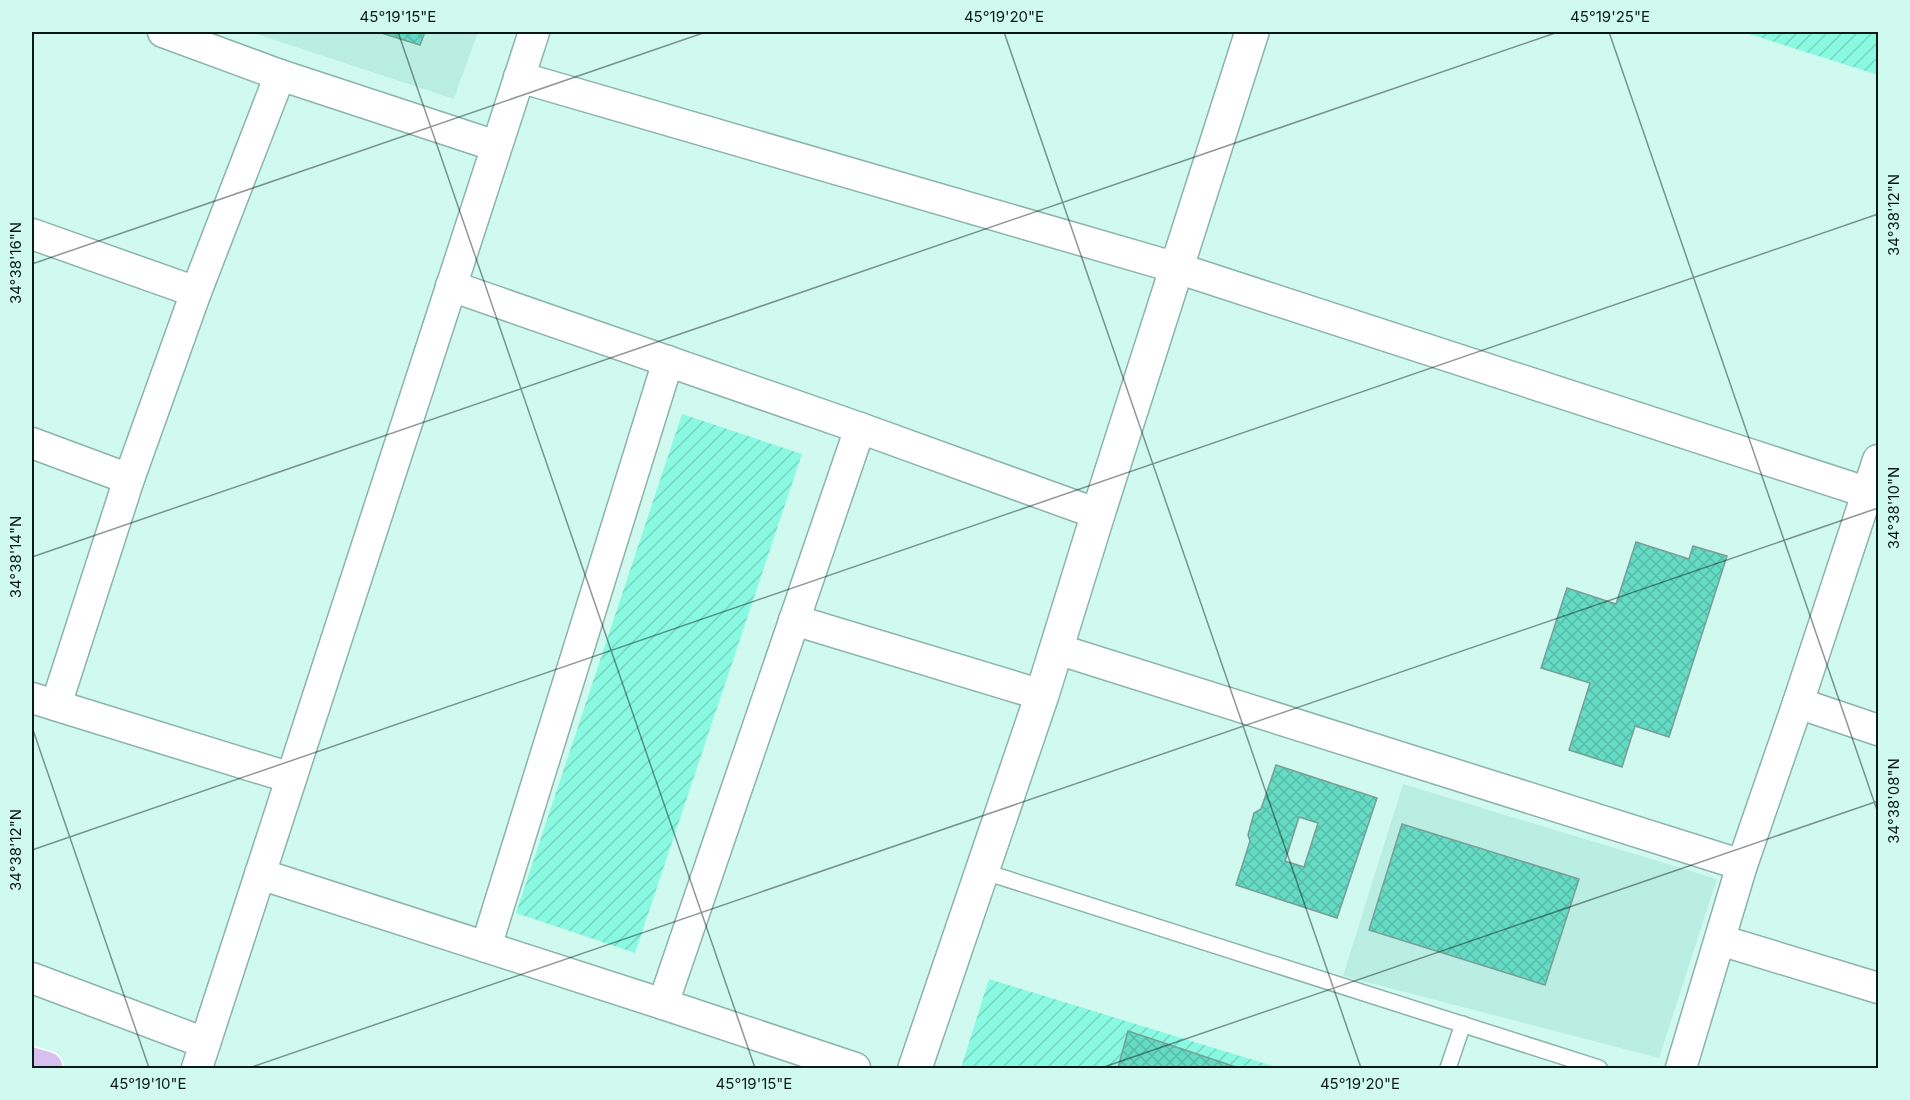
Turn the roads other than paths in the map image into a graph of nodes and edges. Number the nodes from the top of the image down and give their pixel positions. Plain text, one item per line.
1 (163, 32) edge
2 (534, 32) edge
3 (1252, 32) edge
4 (279, 75) junction
5 (519, 77) junction
6 (496, 146) junction
7 (32, 234) edge
8 (1177, 268) junction
9 (451, 286) junction
10 (196, 292) junction
11 (668, 361) junction
12 (860, 428) junction
13 (32, 443) edge
14 (1878, 460) edge
15 (129, 479) junction
16 (1873, 495) edge
17 (1098, 514) junction
18 (794, 620) junction
19 (1057, 649) junction
20 (1042, 695) junction
21 (44, 702) edge
22 (1798, 704) junction
23 (1878, 730) edge
24 (291, 778) junction
25 (1742, 865) junction
26 (982, 871) junction
27 (260, 874) junction
28 (1720, 940) junction
29 (486, 947) junction
30 (32, 978) edge
31 (1878, 988) edge
32 (663, 1004) junction
33 (1462, 1024) junction
34 (201, 1056) edge
35 (32, 1064) edge
36 (46, 1068) edge
37 (855, 1068) edge
38 (915, 1068) edge
39 (1448, 1068) edge
40 (1599, 1068) edge
41 (1681, 1068) edge

1 - 4 street
2 - 5 street
3 - 8 street
4 - 6 street
4 - 10 street
5 - 6 street
5 - 8 street
6 - 9 street
7 - 10 street
8 - 16 street
8 - 17 street
9 - 11 street
9 - 24 street
10 - 15 street
11 - 12 street
11 - 29 street
12 - 17 street
12 - 18 street
13 - 15 street
14 - 16 street
15 - 21 street
16 - 22 street
17 - 19 street
18 - 20 street
18 - 32 street
19 - 20 street
19 - 25 street
20 - 26 street
21 - 24 street
22 - 23 street
22 - 25 street
24 - 27 street
25 - 28 street
26 - 33 lane
26 - 38 street
27 - 29 street
27 - 34 street
28 - 31 street
28 - 41 street
29 - 32 street
30 - 34 street
32 - 37 street
33 - 39 lane
33 - 40 lane
35 - 36 main road

